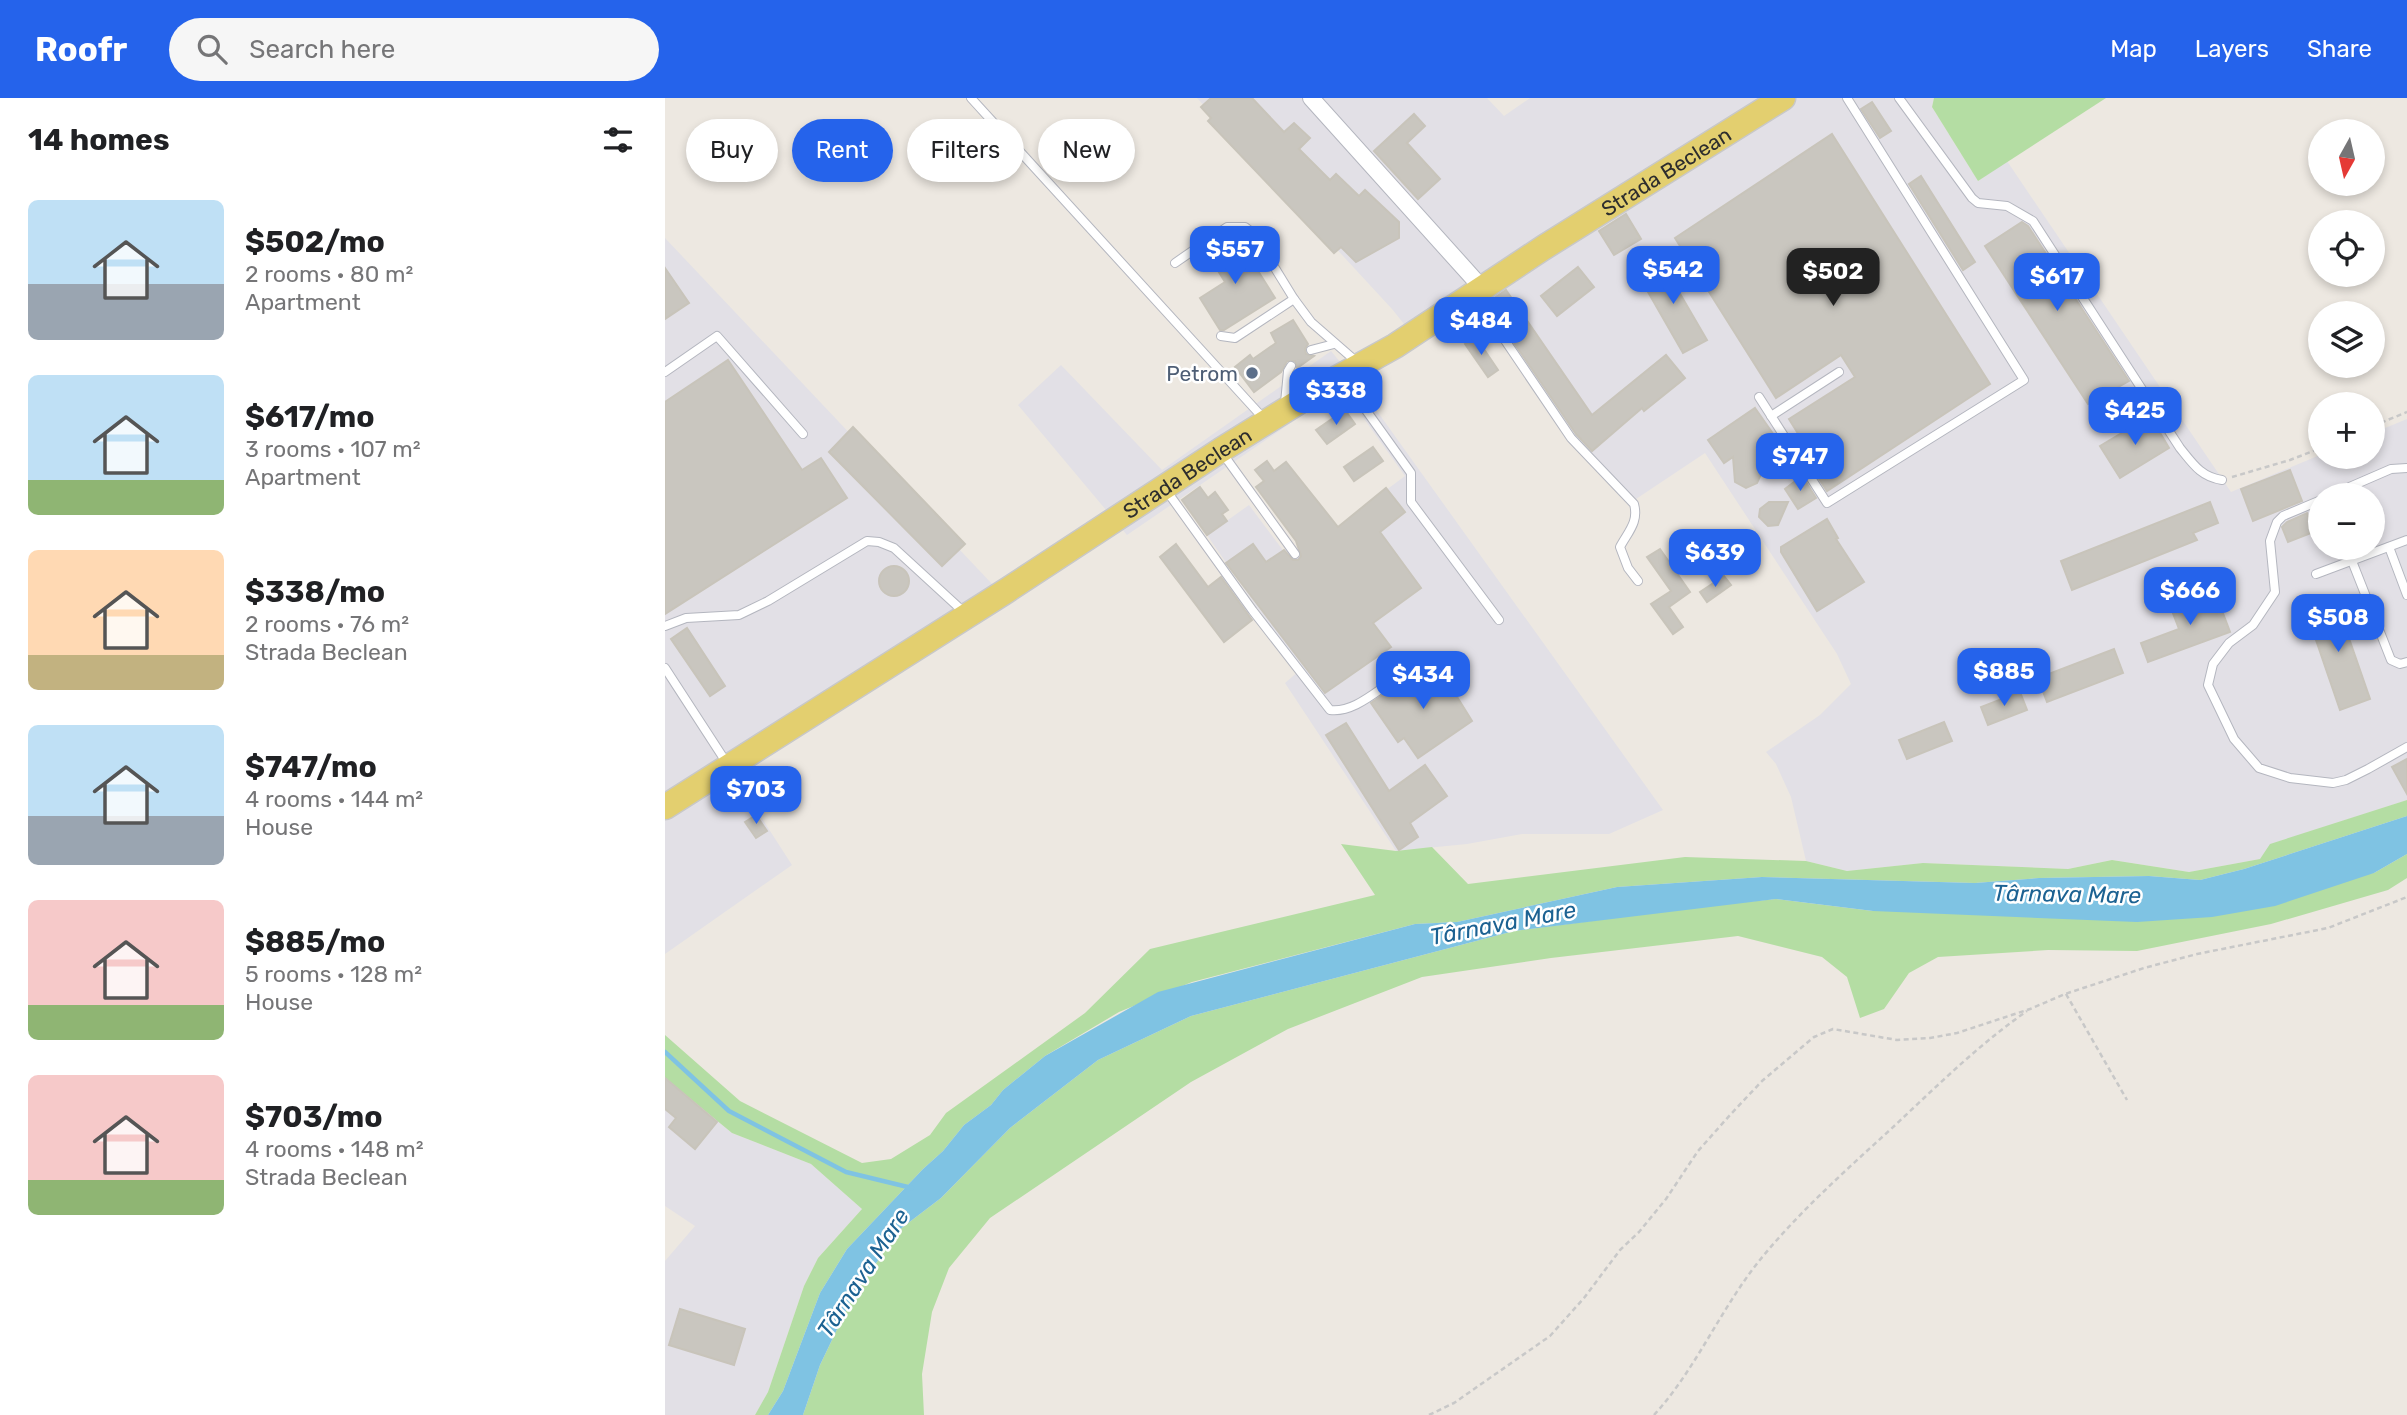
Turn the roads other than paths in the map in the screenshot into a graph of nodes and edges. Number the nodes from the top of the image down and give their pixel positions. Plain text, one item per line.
1 (971, 98) edge
2 (1311, 98) edge
3 (1783, 98) edge
4 (1847, 98) edge
5 (1899, 98) edge
6 (1175, 263) dead end
7 (1478, 290) junction
8 (1294, 299) junction
9 (1221, 336) dead end
10 (1334, 344) junction
11 (1311, 350) dead end
12 (1291, 366) dead end
13 (1350, 371) junction
14 (665, 372) edge
15 (1839, 372) dead end
16 (1759, 397) dead end
17 (1771, 416) junction
18 (1276, 417) junction
19 (803, 434) dead end
20 (1221, 450) junction
21 (2407, 468) edge
22 (2223, 480) road end
23 (2359, 483) edge
24 (1165, 489) junction
25 (2308, 505) edge
26 (2407, 540) edge
27 (2389, 547) junction
28 (1295, 554) dead end
29 (2352, 561) junction
30 (2316, 574) dead end
31 (1638, 581) dead end
32 (2407, 595) edge
33 (968, 615) junction
34 (1499, 620) dead end
35 (665, 625) edge
36 (2407, 662) edge
37 (665, 668) edge
38 (1394, 680) dead end
39 (2407, 747) edge
40 (729, 767) junction
41 (665, 807) edge

1 - 18 lane
2 - 7 street
3 - 7 main road, Strada Beclean
4 - 17 lane
5 - 22 lane
6 - 8 lane
7 - 13 main road, Strada Beclean
7 - 31 lane
8 - 9 lane
8 - 10 lane
10 - 11 lane
10 - 13 lane
12 - 18 lane
13 - 18 main road, Strada Beclean
13 - 34 lane
14 - 19 lane
15 - 17 lane
16 - 17 lane
18 - 20 main road, Strada Beclean
20 - 24 main road, Strada Beclean
20 - 28 lane
21 - 23 lane
24 - 33 main road, Strada Beclean
24 - 38 lane
25 - 39 lane
26 - 27 lane
27 - 29 lane
27 - 32 lane
29 - 30 lane
29 - 36 lane
33 - 35 lane
33 - 40 main road, Strada Beclean
37 - 40 lane
40 - 41 main road, Strada Beclean

